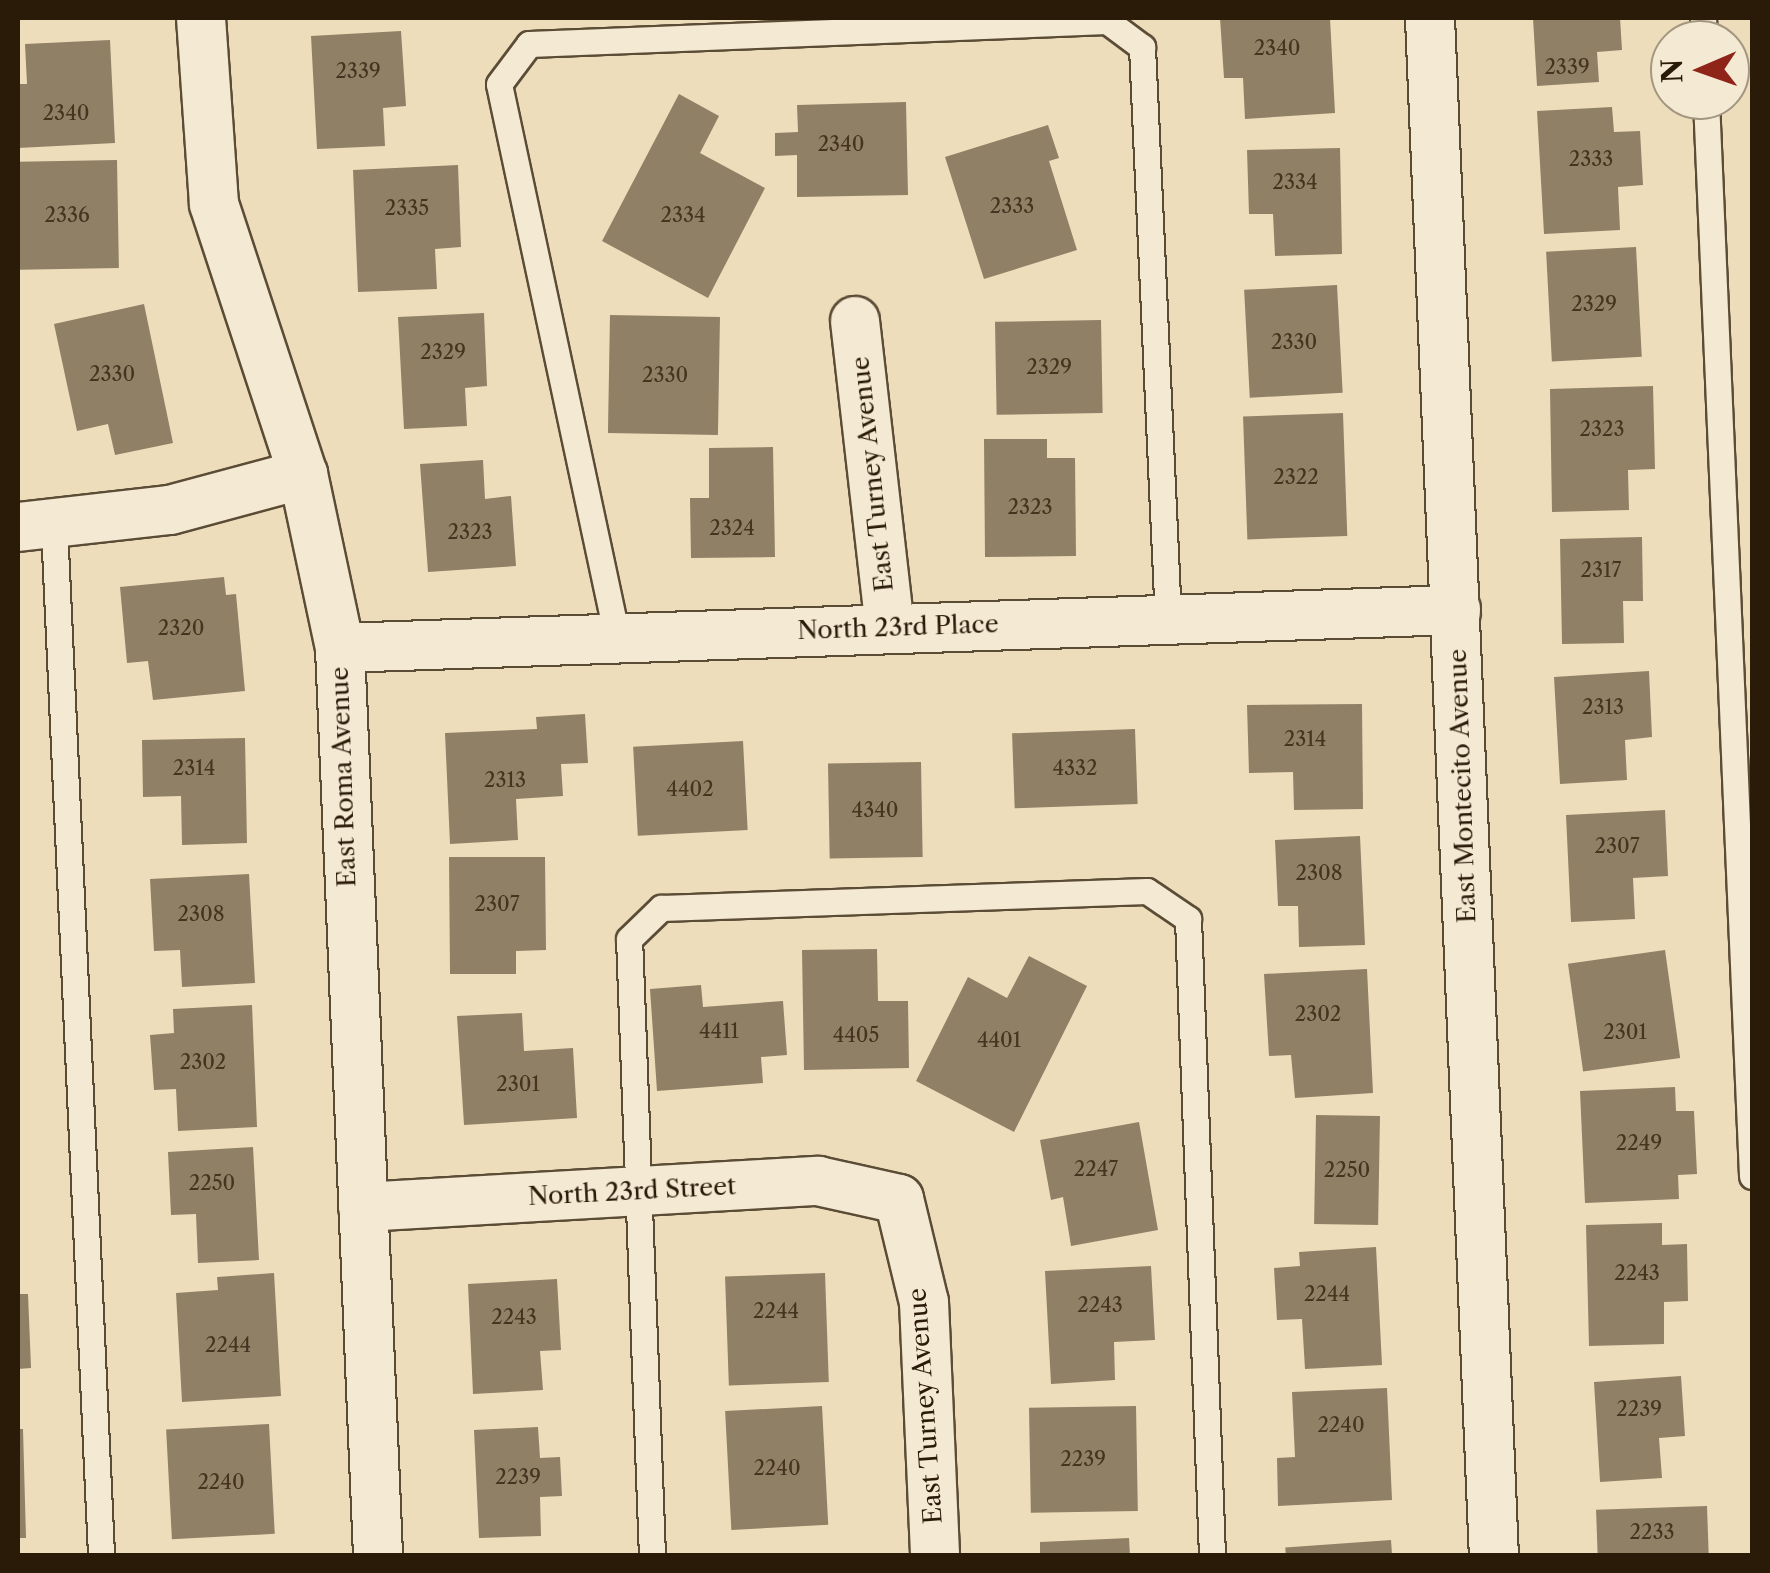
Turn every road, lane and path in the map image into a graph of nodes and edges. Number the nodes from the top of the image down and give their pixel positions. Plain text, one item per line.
1 (202, 18) edge
2 (1430, 18) edge
3 (1707, 120) edge
4 (855, 321) dead end
5 (303, 474) junction
6 (36, 527) edge
7 (1456, 610) junction
8 (1168, 619) junction
9 (890, 628) junction
10 (617, 637) junction
11 (340, 648) junction
12 (1752, 1176) edge
13 (634, 1192) junction
14 (900, 1198) joint
15 (363, 1208) junction
16 (102, 1556) edge
17 (378, 1556) edge
18 (652, 1556) edge
19 (935, 1556) edge
20 (1212, 1556) edge
21 (1494, 1556) edge

1 - 5 street, East Roma Avenue
2 - 7 street, East Montecito Avenue
3 - 12 lane
4 - 9 street, East Turney Avenue
5 - 6 street
5 - 11 street, East Roma Avenue
6 - 16 lane
7 - 8 street, North 23rd Place
7 - 21 street, East Montecito Avenue
8 - 9 street, North 23rd Place
8 - 10 lane
9 - 10 street, North 23rd Place
10 - 11 street, North 23rd Place
11 - 15 street, East Roma Avenue
13 - 14 street, North 23rd Street
13 - 15 street, North 23rd Street
13 - 18 lane
13 - 20 lane
14 - 19 street, East Turney Avenue
15 - 17 street, East Roma Avenue

